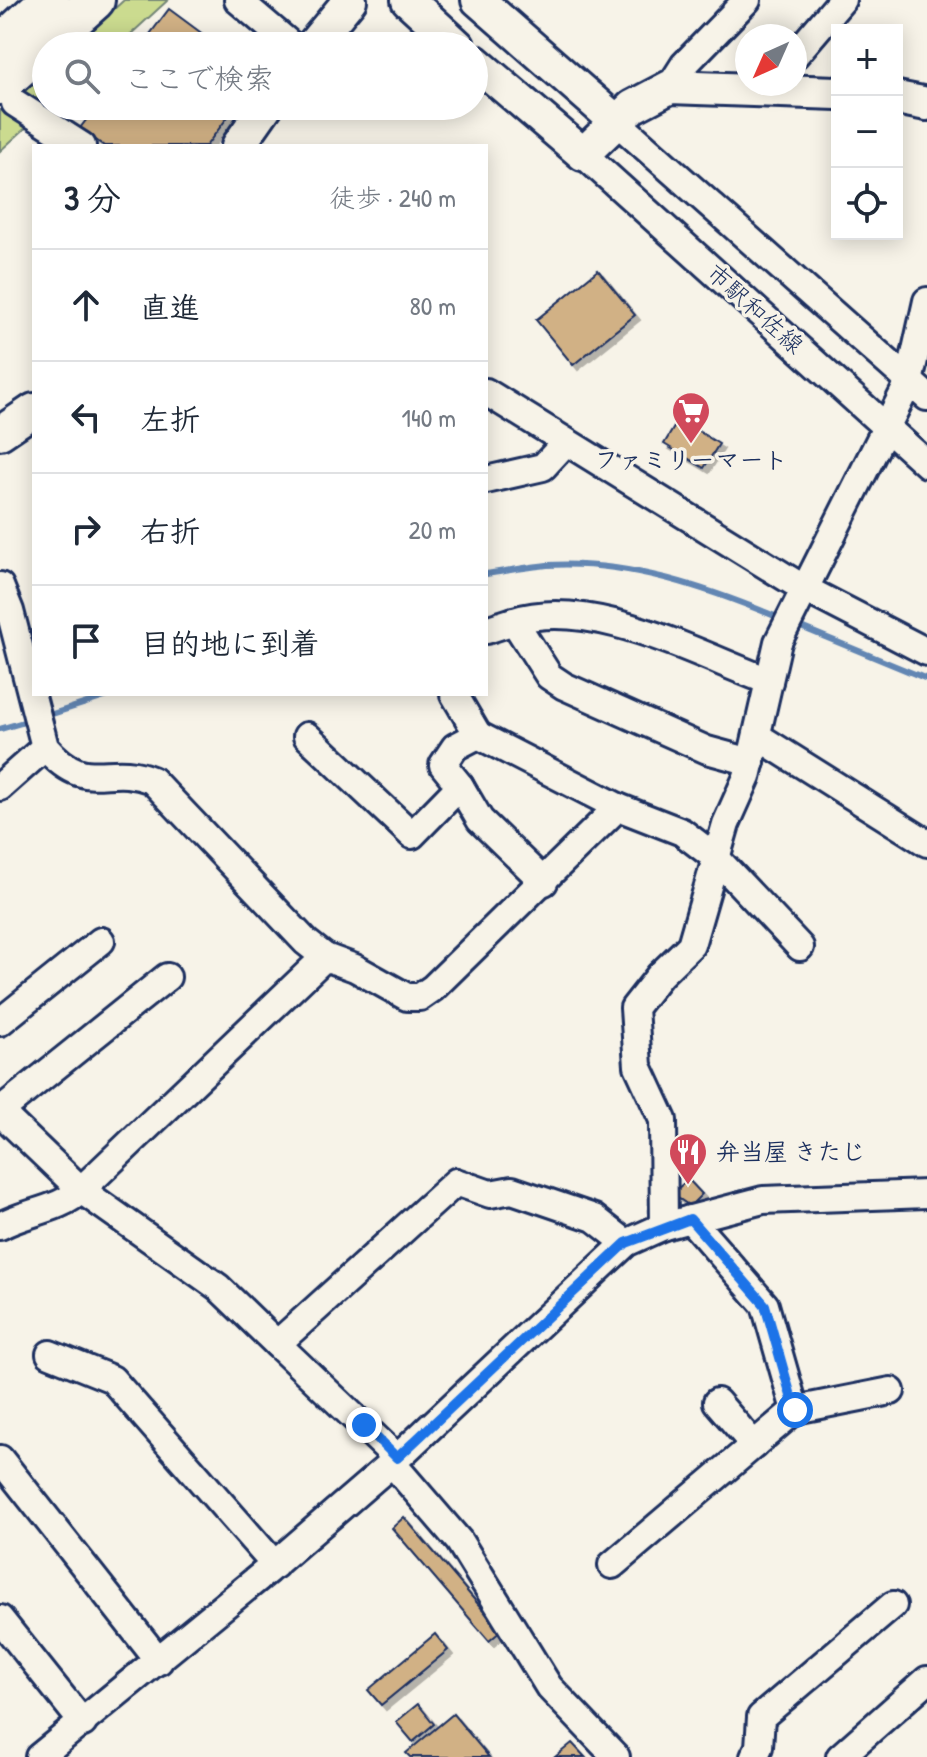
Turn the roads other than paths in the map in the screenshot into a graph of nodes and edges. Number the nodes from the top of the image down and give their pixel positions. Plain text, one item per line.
1 (49, 0) edge
2 (95, 0) edge
3 (238, 0) edge
4 (350, 0) edge
5 (408, 0) edge
6 (478, 0) edge
7 (747, 0) edge
8 (842, 0) edge
9 (65, 32) edge
10 (276, 32) edge
11 (324, 32) edge
12 (442, 32) edge
13 (807, 41) edge
14 (0, 45) edge
15 (32, 68) edge
16 (488, 73) edge
17 (670, 87) junction
18 (735, 87) edge
19 (807, 90) edge
20 (831, 92) edge
21 (8, 94) edge
22 (903, 99) edge
23 (927, 104) edge
24 (32, 111) edge
25 (45, 120) edge
26 (256, 120) edge
27 (617, 122) junction
28 (79, 144) edge
29 (239, 144) edge
30 (583, 154) junction
31 (927, 301) edge
32 (918, 390) edge
33 (488, 393) edge
34 (32, 411) edge
35 (886, 428) junction
36 (0, 433) edge
37 (566, 442) junction
38 (927, 464) edge
39 (488, 480) edge
40 (0, 586) edge
41 (803, 588) junction
42 (514, 621) junction
43 (488, 629) edge
44 (927, 652) edge
45 (769, 681) junction
46 (455, 696) edge
47 (478, 735) junction
48 (307, 736) dead end
49 (45, 747) junction
50 (754, 749) junction
51 (460, 786) junction
52 (0, 787) edge
53 (618, 807) junction
54 (927, 843) edge
55 (716, 858) junction
56 (544, 882) junction
57 (101, 941) dead end
58 (800, 947) dead end
59 (325, 957) junction
60 (167, 977) dead end
61 (0, 1022) edge
62 (0, 1112) edge
63 (81, 1190) junction
64 (927, 1194) edge
65 (690, 1219) junction
66 (0, 1226) edge
67 (664, 1226) junction
68 (626, 1243) junction
69 (277, 1344) junction
70 (50, 1354) dead end
71 (891, 1391) dead end
72 (717, 1402) dead end
73 (795, 1410) junction
74 (754, 1445) junction
75 (0, 1459) edge
76 (394, 1461) junction
77 (275, 1565) junction
78 (612, 1565) dead end
79 (893, 1605) dead end
80 (0, 1619) edge
81 (159, 1661) junction
82 (927, 1680) edge
83 (83, 1723) junction
84 (39, 1757) edge
85 (616, 1757) edge
86 (754, 1757) edge
87 (840, 1757) edge

1 - 14 highway
2 - 9 highway
3 - 10 street
4 - 11 main road
5 - 12 main road
6 - 27 main road
7 - 17 street
8 - 13 street
15 - 21 highway
16 - 30 main road
17 - 18 main road
17 - 27 main road
19 - 20 main road
21 - 24 street
22 - 23 main road
25 - 28 street
26 - 29 main road
27 - 30 main road
27 - 32 street, 市駅和佐線
30 - 35 street, 市駅和佐線
31 - 32 street
32 - 35 street
33 - 37 street
34 - 36 main road
35 - 38 street, 市駅和佐線
35 - 41 street
37 - 39 street
37 - 41 street
40 - 49 street
41 - 44 street
41 - 45 street
42 - 43 street
42 - 45 street
42 - 50 street
45 - 50 street
46 - 47 street
47 - 51 street
47 - 53 street
48 - 51 street
49 - 52 street
49 - 59 street
50 - 54 street
50 - 55 street
51 - 56 street
53 - 55 street
53 - 56 street
55 - 58 street
55 - 67 street
56 - 59 street
57 - 61 street
59 - 63 street
60 - 62 street
62 - 63 street
63 - 66 street
63 - 69 street
64 - 65 street
65 - 67 street
65 - 73 street
67 - 68 street
68 - 69 street
68 - 76 street
69 - 76 street
70 - 77 street
71 - 73 street
72 - 74 street
73 - 74 street
74 - 78 street
75 - 81 street
76 - 77 street
76 - 85 street
77 - 81 street
79 - 86 street
80 - 83 street
81 - 83 street
82 - 87 street
83 - 84 street

